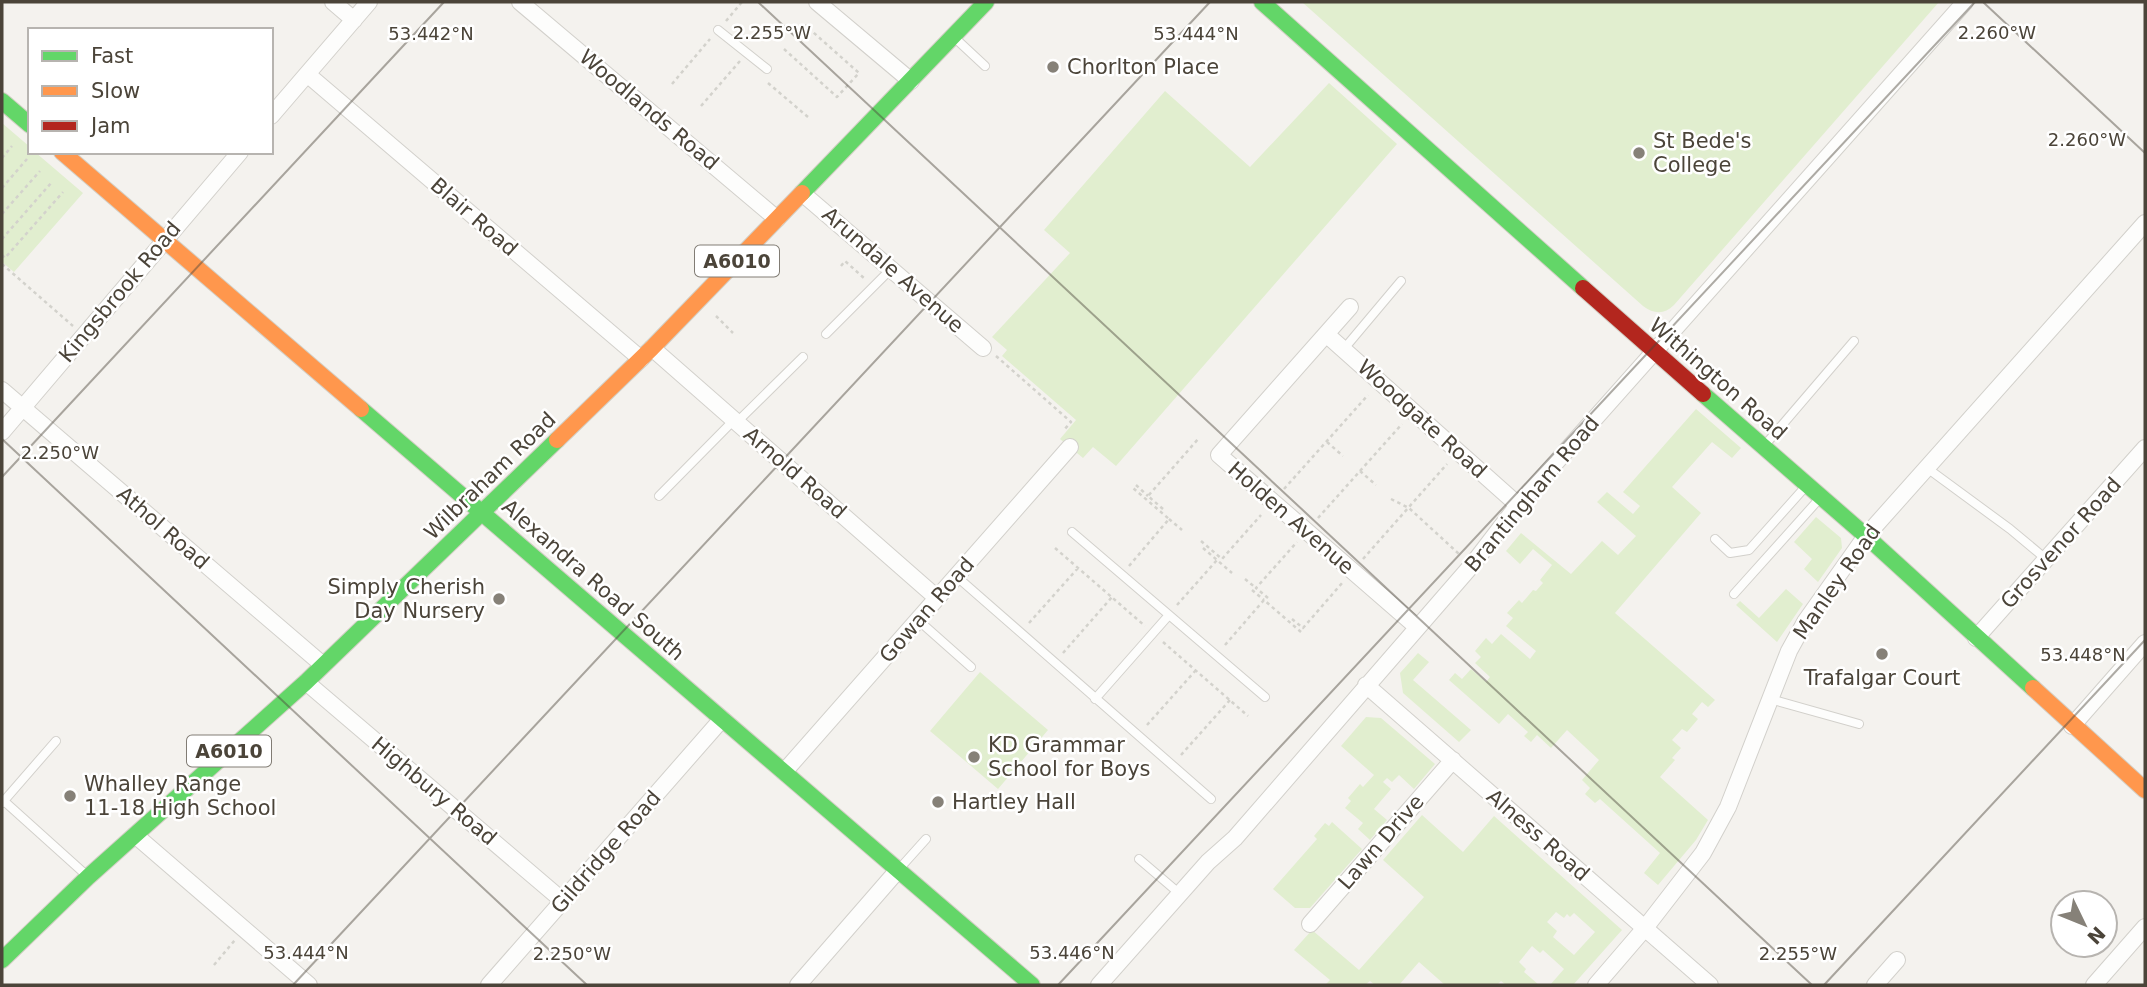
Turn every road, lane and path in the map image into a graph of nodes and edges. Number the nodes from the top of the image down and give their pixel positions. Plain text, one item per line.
1 (333, 2) edge
2 (369, 2) edge
3 (520, 2) edge
4 (742, 2) edge
5 (817, 2) edge
6 (986, 2) edge
7 (1262, 2) edge
8 (1965, 2) edge
9 (354, 20) junction
10 (805, 25) dead end
11 (718, 30) junction
12 (954, 37) junction
13 (784, 49) dead end
14 (747, 53) junction
15 (985, 66) dead end
16 (763, 72) joint
17 (307, 74) junction
18 (911, 81) junction
19 (672, 84) dead end
20 (2, 101) edge
21 (701, 106) dead end
22 (273, 114) edge
23 (808, 117) dead end
24 (28, 123) edge
25 (12, 146) dead end
26 (64, 154) edge
27 (238, 154) edge
28 (2, 158) edge
29 (27, 159) dead end
30 (40, 171) dead end
31 (52, 182) dead end
32 (2, 188) edge
33 (64, 192) dead end
34 (802, 193) junction
35 (2, 214) edge
36 (777, 219) junction
37 (2145, 223) edge
38 (2, 239) edge
39 (164, 240) junction
40 (4, 257) edge
41 (2, 264) edge
42 (841, 265) dead end
43 (886, 265) junction
44 (1401, 281) dead end
45 (699, 300) junction
46 (1349, 307) dead end
47 (733, 333) dead end
48 (826, 334) dead end
49 (1326, 334) junction
50 (84, 335) junction
51 (1854, 341) dead end
52 (983, 348) joint
53 (1343, 349) junction
54 (1655, 352) junction
55 (646, 354) junction
56 (803, 357) dead end
57 (1380, 382) junction
58 (2, 390) edge
59 (23, 408) junction
60 (1413, 411) junction
61 (736, 421) junction
62 (2, 432) edge
63 (1199, 438) dead end
64 (1327, 442) junction
65 (1763, 446) junction
66 (2145, 448) edge
67 (1458, 451) junction
68 (1065, 452) joint
69 (1343, 456) dead end
70 (1927, 468) junction
71 (1360, 471) junction
72 (1377, 485) dead end
73 (1807, 485) junction
74 (660, 496) dead end
75 (1148, 496) junction
76 (1821, 497) junction
77 (1391, 499) dead end
78 (1273, 501) junction
79 (1518, 505) junction
80 (1409, 508) junction
81 (1163, 509) dead end
82 (482, 513) junction
83 (1169, 519) junction
84 (1182, 530) dead end
85 (1072, 531) dead end
86 (1306, 531) junction
87 (1866, 536) junction
88 (1715, 539) dead end
89 (1201, 541) dead end
90 (1203, 548) dead end
91 (2046, 559) junction
92 (1217, 560) junction
93 (1472, 565) junction
94 (1078, 568) dead end
95 (1353, 571) junction
96 (1232, 573) dead end
97 (1122, 574) junction
98 (956, 576) junction
99 (1245, 579) dead end
100 (1254, 589) junction
101 (1734, 594) dead end
102 (1112, 597) dead end
103 (937, 598) junction
104 (1266, 599) junction
105 (1169, 615) junction
106 (1292, 618) dead end
107 (918, 620) junction
108 (1417, 627) junction
109 (1301, 632) dead end
110 (1021, 633) junction
111 (1976, 638) junction
112 (2145, 643) edge
113 (1216, 655) junction
114 (1054, 662) junction
115 (323, 665) junction
116 (971, 667) dead end
117 (1195, 670) dead end
118 (306, 682) junction
119 (1366, 685) junction
120 (1265, 697) dead end
121 (1096, 699) junction
122 (1770, 699) junction
123 (1230, 700) dead end
124 (722, 719) junction
125 (1859, 724) dead end
126 (2072, 726) junction
127 (1138, 735) junction
128 (56, 741) dead end
129 (1453, 760) junction
130 (1172, 765) junction
131 (784, 772) junction
132 (2145, 790) edge
133 (1211, 799) dead end
134 (3, 802) edge
135 (135, 835) junction
136 (926, 839) dead end
137 (1139, 859) dead end
138 (898, 870) junction
139 (88, 877) junction
140 (1180, 894) junction
141 (563, 901) junction
142 (1310, 923) dead end
143 (1645, 928) junction
144 (2145, 928) edge
145 (244, 930) junction
146 (2, 960) edge
147 (1897, 960) dead end
148 (214, 965) dead end
149 (309, 985) edge
150 (489, 985) edge
151 (798, 985) edge
152 (1032, 985) edge
153 (1099, 985) edge
154 (1596, 985) edge
155 (1710, 985) edge
156 (1875, 985) edge
157 (2094, 985) edge

1 - 9 street
2 - 9 street
3 - 36 street, Woodlands Road
4 - 11 path
5 - 18 street
6 - 12 main road, Wilbraham Road / A6010
7 - 54 main road, Withington Road
8 - 54 street, Brantingham Road
9 - 17 street
10 - 13 path
11 - 14 lane
11 - 19 path
12 - 15 lane
12 - 18 main road, Wilbraham Road / A6010
14 - 16 lane
14 - 21 path
16 - 23 path
17 - 22 street
17 - 55 street, Blair Road
18 - 34 main road, Wilbraham Road / A6010
20 - 24 main road
25 - 28 path
26 - 39 main road, Alexandra Road South
27 - 39 street, Kingsbrook Road
29 - 32 path
30 - 35 path
31 - 38 path
33 - 40 path
34 - 36 main road, Wilbraham Road / A6010
34 - 43 street, Arundale Avenue
36 - 45 main road, Wilbraham Road / A6010
37 - 70 street, Manley Road
39 - 50 street, Kingsbrook Road
39 - 82 main road, Alexandra Road South
41 - 50 path
42 - 43 path
43 - 48 lane
43 - 52 street, Arundale Avenue
44 - 53 lane
45 - 47 path
45 - 55 main road, Wilbraham Road / A6010
46 - 49 street, Holden Avenue
49 - 53 street, Woodgate Road
49 - 78 street, Holden Avenue
50 - 59 street, Kingsbrook Road
51 - 65 lane
52 - 68 path
53 - 57 street, Woodgate Road
54 - 65 main road, Withington Road
54 - 79 street, Brantingham Road
55 - 61 street, Arnold Road
55 - 82 main road, Wilbraham Road / A6010
56 - 61 lane
57 - 60 street, Woodgate Road
57 - 64 path
58 - 59 street, Athol Road
59 - 62 street, Kingsbrook Road
59 - 115 street, Athol Road
60 - 67 street, Woodgate Road
60 - 71 path
61 - 74 lane
61 - 103 street, Arnold Road
63 - 75 path
64 - 69 path
64 - 78 path
65 - 73 main road, Withington Road
66 - 91 street, Grosvenor Road
67 - 79 street, Woodgate Road
67 - 80 path
68 - 98 street, Gowan Road
70 - 87 street, Manley Road
70 - 91 lane
71 - 72 path
71 - 86 path
73 - 76 main road, Withington Road
73 - 88 lane
75 - 81 path
75 - 83 path
76 - 87 main road, Withington Road
76 - 101 lane
77 - 80 path
78 - 86 street, Holden Avenue
78 - 89 path
79 - 93 street, Brantingham Road
80 - 93 path
80 - 95 path
82 - 115 main road, Wilbraham Road / A6010
82 - 124 main road, Alexandra Road South
83 - 84 path
83 - 97 path
85 - 97 lane
86 - 95 street, Holden Avenue
86 - 100 path
87 - 111 main road, Withington Road
87 - 122 street, Manley Road
90 - 92 path
91 - 111 street, Grosvenor Road
92 - 96 path
92 - 105 path
93 - 108 street, Brantingham Road
94 - 110 path
95 - 106 path
95 - 108 street, Holden Avenue
97 - 105 lane
98 - 103 street, Gowan Road
98 - 110 lane
99 - 100 path
100 - 104 path
102 - 114 path
103 - 107 street, Gowan Road
104 - 109 path
104 - 113 path
105 - 113 lane
105 - 121 lane
107 - 116 lane
107 - 131 street, Gowan Road
108 - 119 street, Brantingham Road
110 - 114 lane
111 - 126 main road, Withington Road
112 - 126 street
113 - 120 lane
114 - 121 lane
115 - 118 main road, Wilbraham Road / A6010
117 - 127 path
118 - 135 main road, Wilbraham Road / A6010
118 - 141 street, Highbury Road
119 - 129 street, Alness Road
119 - 140 street, Brantingham Road
121 - 127 lane
122 - 125 lane
122 - 143 street, Manley Road
123 - 130 path
124 - 131 main road, Alexandra Road South
124 - 141 street, Gildridge Road
126 - 132 main road, Withington Road
127 - 130 lane
128 - 134 lane
129 - 142 street, Lawn Drive
129 - 143 street, Alness Road
130 - 133 lane
131 - 138 main road, Alexandra Road South
134 - 139 lane
135 - 139 main road, Wilbraham Road / A6010
135 - 145 street
136 - 138 lane
137 - 140 lane
138 - 151 street
138 - 152 main road, Alexandra Road South
139 - 146 main road, Wilbraham Road / A6010
140 - 153 street, Brantingham Road
141 - 150 street, Gildridge Road
143 - 154 street, Manley Road
143 - 155 street, Alness Road
144 - 157 street
145 - 148 path
145 - 149 street
147 - 156 street

